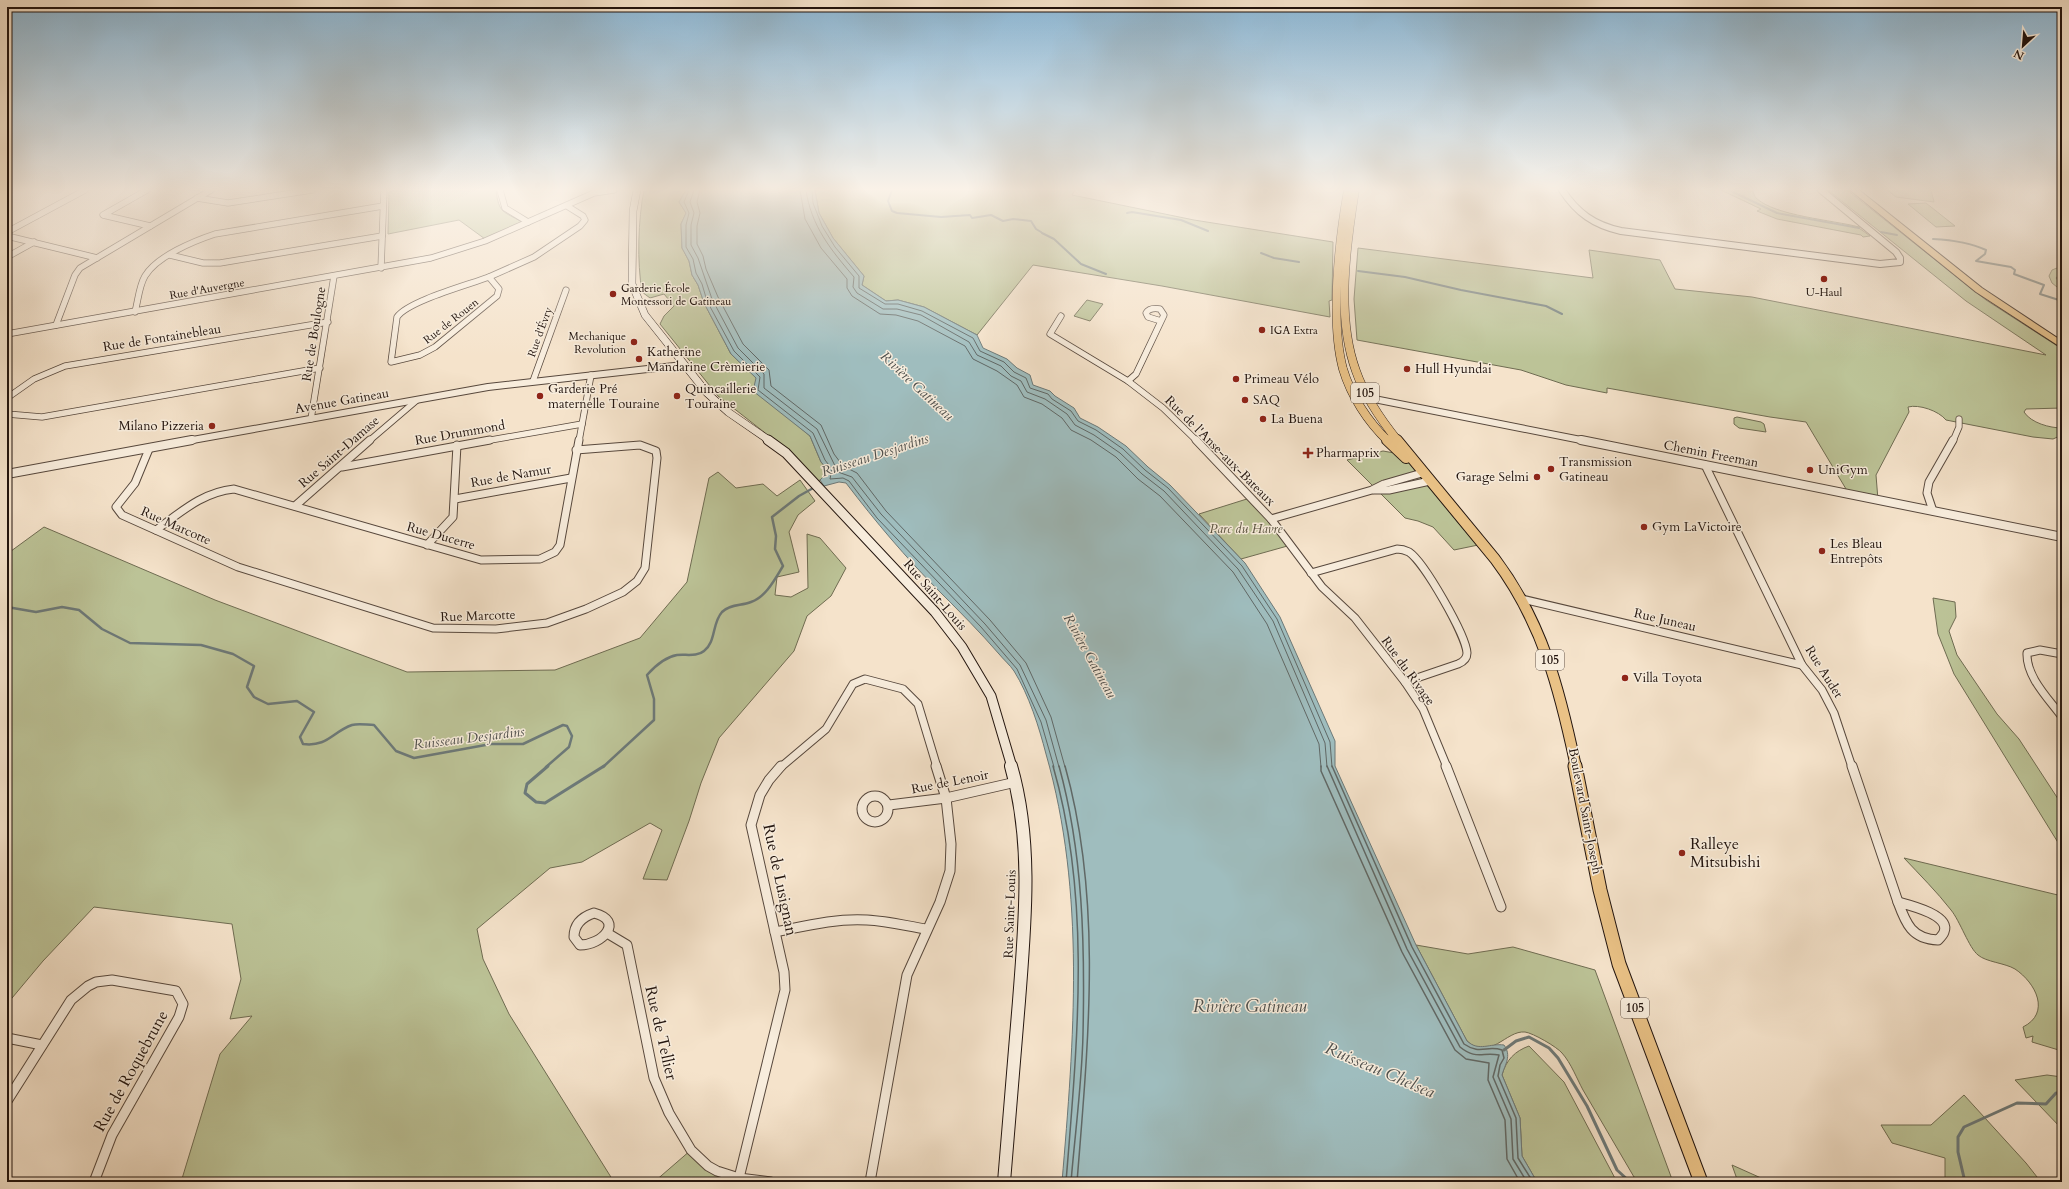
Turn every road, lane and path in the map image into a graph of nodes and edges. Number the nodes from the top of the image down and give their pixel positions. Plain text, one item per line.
1 (28, 245) edge
2 (48, 245) edge
3 (118, 245) edge
4 (186, 245) edge
5 (325, 245) edge
6 (382, 245) edge
7 (470, 245) edge
8 (553, 245) edge
9 (633, 245) edge
10 (1340, 245) edge
11 (1348, 245) edge
12 (1734, 245) edge
13 (1888, 245) edge
14 (1923, 245) edge
15 (1932, 245) edge
16 (170, 255) junction
17 (7, 258) edge
18 (97, 258) junction
19 (381, 268) junction
20 (334, 276) junction
21 (488, 276) junction
22 (566, 290) dead end
23 (134, 312) junction
24 (1061, 316) dead end
25 (1161, 321) dead end
26 (328, 322) junction
27 (56, 325) junction
28 (7, 334) edge
29 (2062, 339) edge
30 (2062, 345) edge
31 (683, 365) junction
32 (320, 368) junction
33 (591, 375) junction
34 (532, 381) junction
35 (1128, 381) junction
36 (1354, 395) junction
37 (7, 398) edge
38 (1368, 398) junction
39 (417, 400) junction
40 (7, 414) edge
41 (311, 419) junction
42 (1959, 419) dead end
43 (582, 424) junction
44 (457, 446) junction
45 (149, 449) junction
46 (576, 450) junction
47 (1705, 465) junction
48 (342, 467) junction
49 (1421, 470) junction
50 (7, 474) edge
51 (571, 478) junction
52 (1430, 481) junction
53 (1372, 490) junction
54 (455, 499) junction
55 (295, 506) junction
56 (1933, 511) junction
57 (1271, 519) junction
58 (156, 530) junction
59 (2062, 537) edge
60 (427, 545) junction
61 (1311, 573) junction
62 (1522, 599) junction
63 (2062, 654) edge
64 (1802, 665) junction
65 (1405, 682) junction
66 (2062, 717) edge
67 (1016, 782) junction
68 (946, 798) junction
69 (889, 806) dead end
70 (1898, 902) junction
71 (1501, 907) dead end
72 (926, 929) junction
73 (775, 932) junction
74 (607, 933) dead end
75 (7, 1038) edge
76 (42, 1045) junction
77 (7, 1102) edge
78 (739, 1178) junction
79 (94, 1182) edge
80 (771, 1182) edge
81 (870, 1182) edge
82 (1004, 1182) edge
83 (1701, 1182) edge

1 - 17 street
2 - 18 street
3 - 18 street
4 - 16 street
5 - 16 street
6 - 19 street
7 - 19 street, Rue d'Auvergne
8 - 21 street, Rue de Rouen
9 - 31 main road, Rue Saint-Louis
10 - 36 main road, Boulevard Saint-Joseph / 105
11 - 38 main road, Boulevard Saint-Joseph / 105
12 - 13 street
14 - 30 highway
15 - 29 highway
16 - 23 street
18 - 27 street
19 - 20 street, Rue d'Auvergne
20 - 23 street, Rue d'Auvergne
20 - 26 street, Rue de Boulogne
21 - 21 street, Rue de Rouen
22 - 34 street, Rue d'Évry
23 - 27 street, Rue d'Auvergne
24 - 35 street, Rue de l'Anse-aux-Bateaux
25 - 35 street
26 - 32 street, Rue de Boulogne
26 - 37 street, Rue de Fontainebleau
27 - 28 street, Rue d'Auvergne
31 - 33 street, Avenue Gatineau
31 - 67 main road, Rue Saint-Louis
32 - 40 street
32 - 41 street, Rue de Boulogne
33 - 34 street, Avenue Gatineau
33 - 43 street, Rue Ducerre
34 - 39 street, Avenue Gatineau
35 - 57 street, Rue de l'Anse-aux-Bateaux
36 - 38 street, Chemin Freeman
36 - 49 main road, Boulevard Saint-Joseph / 105
38 - 47 street, Chemin Freeman
38 - 49 main road, Boulevard Saint-Joseph / 105
39 - 41 street, Avenue Gatineau
39 - 48 street, Rue Saint-Damase
41 - 45 street, Avenue Gatineau
42 - 56 street
43 - 44 street, Rue Drummond
43 - 46 street, Rue Ducerre
44 - 48 street, Rue Drummond
44 - 54 street
45 - 50 street, Avenue Gatineau
45 - 58 street, Rue Marcotte
46 - 51 street, Rue Ducerre
46 - 58 street, Rue Marcotte
47 - 56 street, Chemin Freeman
47 - 64 street, Rue Audet
48 - 55 street, Rue Saint-Damase
49 - 52 main road, Boulevard Saint-Joseph / 105
49 - 53 street
51 - 54 street, Rue de Namur
51 - 60 street, Rue Ducerre
52 - 53 street
52 - 62 main road, Boulevard Saint-Joseph / 105
53 - 57 street
54 - 60 street
55 - 58 street, Rue Ducerre
55 - 60 street, Rue Ducerre
56 - 59 street, Chemin Freeman
57 - 61 street, Rue du Rivage
61 - 65 street, Rue du Rivage
61 - 65 street
62 - 64 street, Rue Juneau
62 - 83 main road, Boulevard Saint-Joseph / 105
63 - 66 street
64 - 70 street, Rue Audet
65 - 71 street, Rue du Rivage
67 - 68 street, Rue de Lenoir
67 - 82 main road, Rue Saint-Louis
68 - 69 street, Rue de Lenoir
68 - 72 street, Rue de Lusignan
68 - 73 street, Rue de Lusignan
70 - 70 street, Rue Audet
72 - 73 street
72 - 81 street, Rue de Lusignan
73 - 78 street, Rue de Lusignan
74 - 78 street, Rue de Tellier
75 - 76 street
76 - 77 street, Rue de Roquebrune
76 - 79 street, Rue de Roquebrune
78 - 80 street, Rue de Tellier

